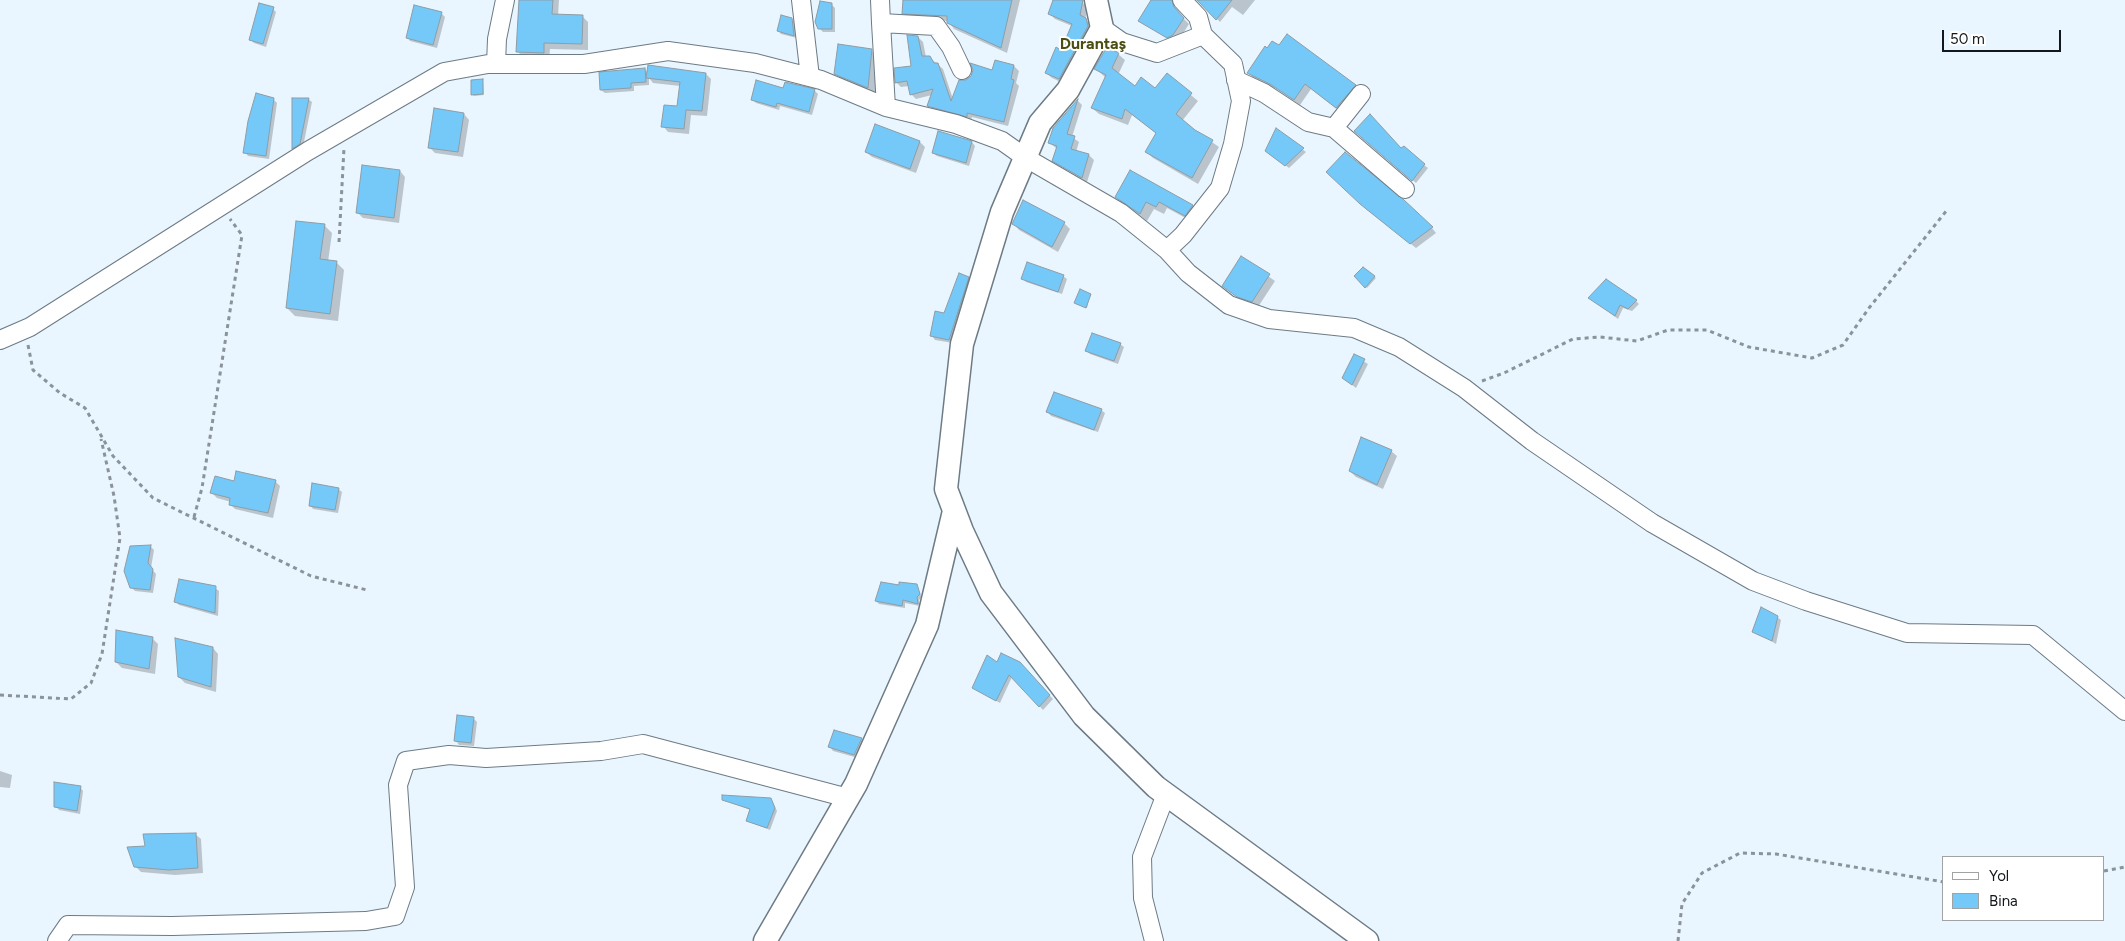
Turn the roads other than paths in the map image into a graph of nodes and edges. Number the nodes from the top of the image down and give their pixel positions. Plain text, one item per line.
1 (505, 0) edge
2 (801, 0) edge
3 (880, 0) edge
4 (1096, 0) edge
5 (1182, 0) edge
6 (881, 23) junction
7 (1102, 28) junction
8 (1203, 35) junction
9 (496, 64) junction
10 (962, 70) dead end
11 (810, 77) junction
12 (1236, 80) junction
13 (1361, 94) dead end
14 (886, 107) junction
15 (1334, 128) junction
16 (1026, 158) junction
17 (1405, 189) dead end
18 (1167, 250) junction
19 (0, 340) edge
20 (954, 511) junction
21 (2125, 711) edge
22 (1166, 794) junction
23 (848, 798) junction
24 (57, 941) edge
25 (765, 941) edge
26 (1154, 941) edge
27 (1368, 941) edge

1 - 9 street
2 - 11 street
3 - 6 street
4 - 7 street
5 - 8 street
6 - 10 street
6 - 14 street
7 - 8 street
7 - 16 street
8 - 12 street
9 - 11 street
9 - 19 street
11 - 14 street
12 - 15 street
12 - 18 street
13 - 15 street
14 - 16 street
15 - 17 street
16 - 18 street
16 - 20 street
18 - 21 street
20 - 22 street
20 - 23 street
22 - 26 street
22 - 27 street
23 - 24 street
23 - 25 street

